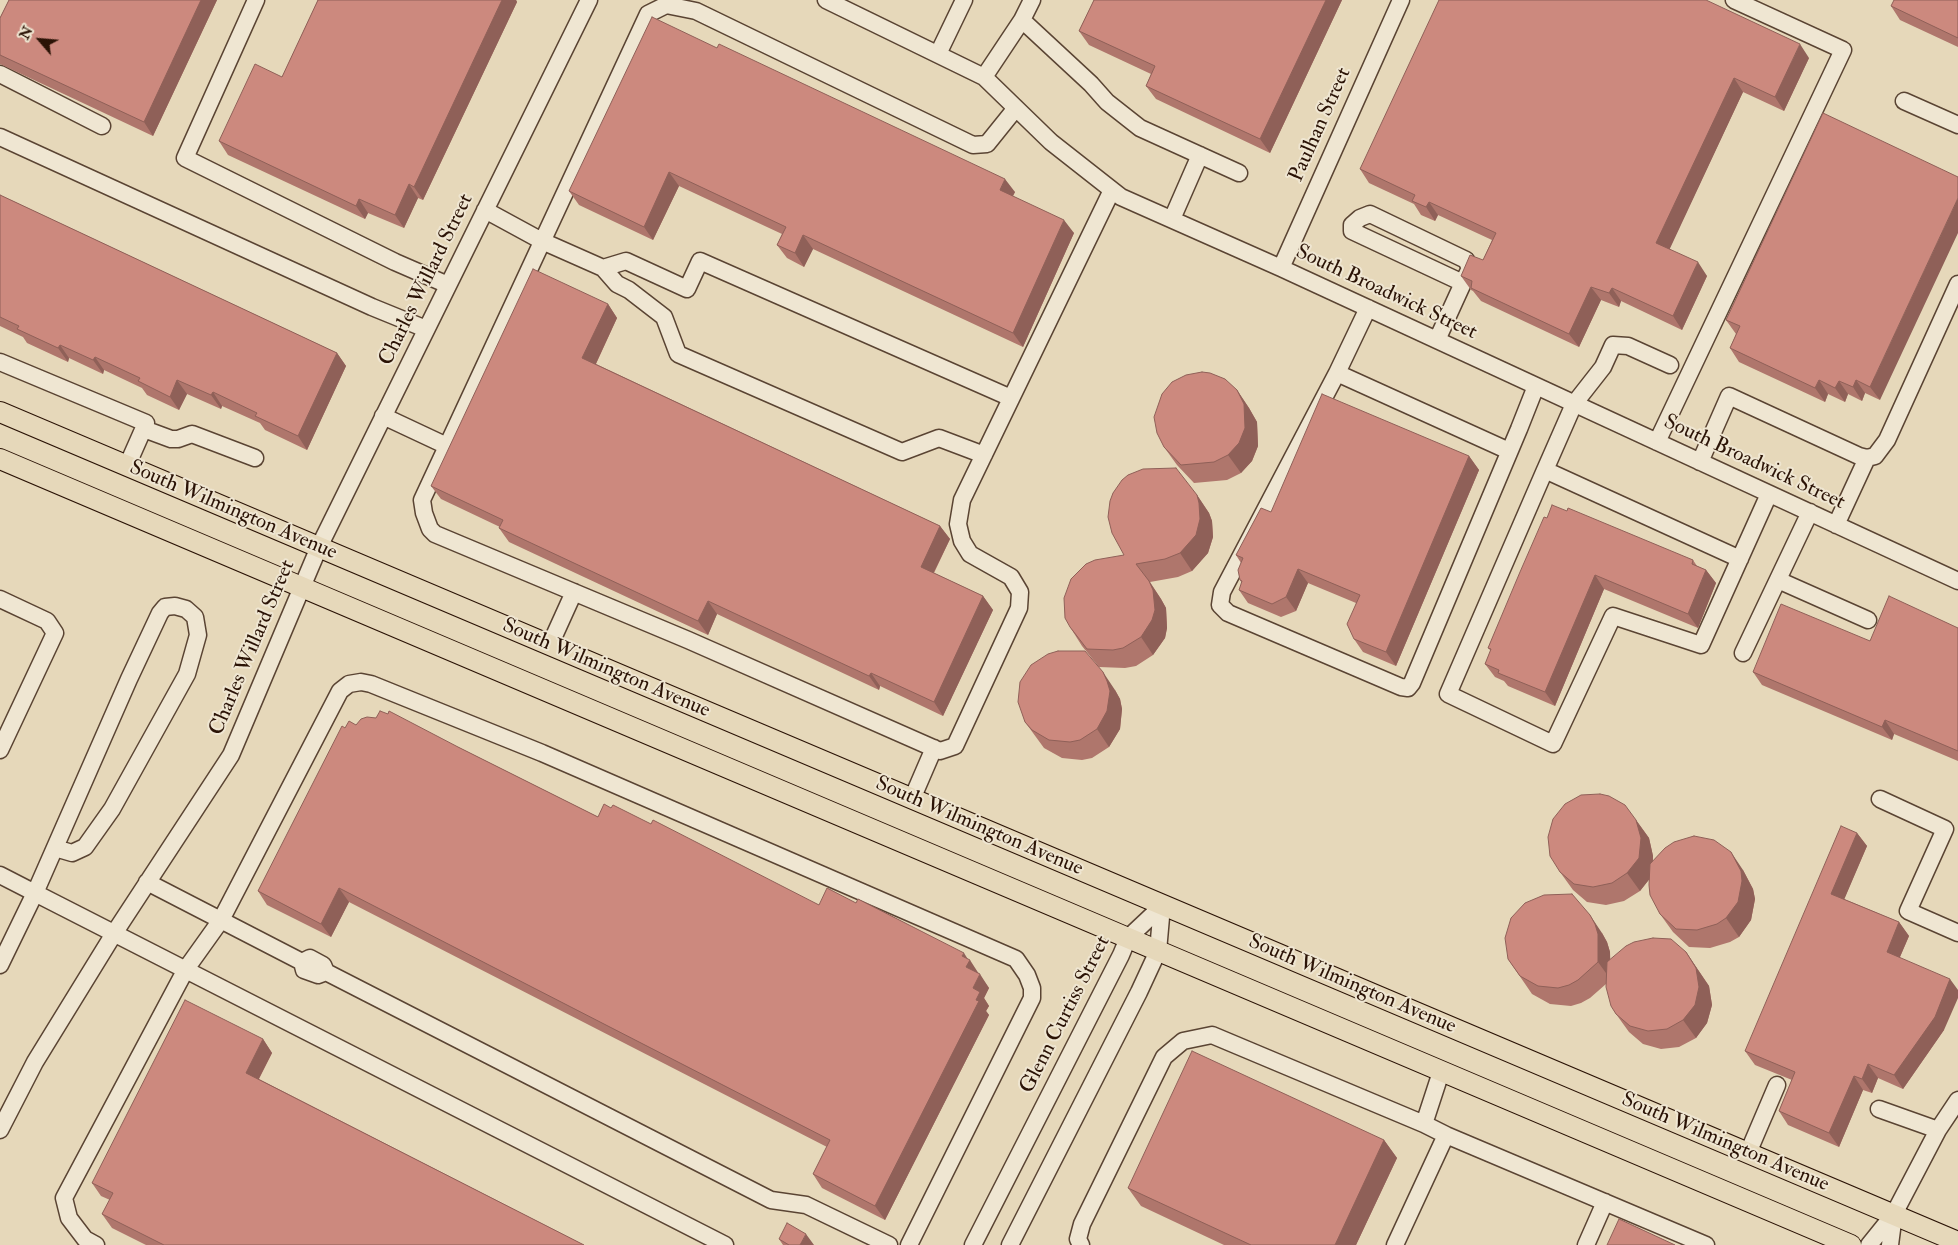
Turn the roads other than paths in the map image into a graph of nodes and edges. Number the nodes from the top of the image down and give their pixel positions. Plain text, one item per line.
1 (256, 0) edge
2 (589, 0) edge
3 (826, 0) edge
4 (964, 0) edge
5 (1032, 0) edge
6 (1401, 0) edge
7 (1734, 0) edge
8 (1022, 20) junction
9 (938, 54) junction
10 (0, 74) edge
11 (984, 77) junction
12 (1904, 101) dead end
13 (1016, 108) junction
14 (102, 126) dead end
15 (1958, 126) edge
16 (0, 137) edge
17 (1200, 155) junction
18 (1239, 173) dead end
19 (1112, 190) junction
20 (485, 210) junction
21 (1172, 219) junction
22 (542, 241) junction
23 (604, 268) junction
24 (1281, 268) junction
25 (1463, 283) junction
26 (1958, 284) edge
27 (448, 285) junction
28 (1368, 308) junction
29 (426, 329) junction
30 (1437, 340) junction
31 (0, 362) edge
32 (1670, 365) dead end
33 (1337, 373) junction
34 (1536, 386) junction
35 (1012, 398) junction
36 (1574, 404) junction
37 (0, 412) edge
38 (383, 416) junction
39 (144, 429) junction
40 (1657, 442) junction
41 (447, 446) junction
42 (1509, 451) junction
43 (984, 455) junction
44 (255, 458) dead end
45 (1867, 458) junction
46 (0, 459) edge
47 (1700, 462) junction
48 (127, 466) junction
49 (1545, 470) junction
50 (1769, 494) junction
51 (1810, 512) junction
52 (1836, 524) junction
53 (319, 547) junction
54 (1740, 559) junction
55 (1778, 580) junction
56 (1958, 581) edge
57 (302, 588) junction
58 (574, 592) junction
59 (0, 599) edge
60 (1868, 620) dead end
61 (550, 645) junction
62 (1743, 653) dead end
63 (934, 748) junction
64 (0, 750) edge
65 (912, 799) junction
66 (1880, 799) dead end
67 (1952, 832) edge
68 (55, 848) junction
69 (0, 875) edge
70 (147, 882) junction
71 (35, 893) junction
72 (1162, 906) junction
73 (221, 920) junction
74 (115, 932) junction
75 (1958, 933) edge
76 (1128, 938) junction
77 (1158, 951) junction
78 (0, 965) edge
79 (186, 969) junction
80 (1442, 1072) junction
81 (1777, 1085) dead end
82 (1879, 1109) dead end
83 (1955, 1110) edge
84 (1424, 1124) junction
85 (0, 1130) edge
86 (1938, 1130) junction
87 (1446, 1135) junction
88 (1748, 1153) junction
89 (1605, 1202) junction
90 (1894, 1214) junction
91 (1958, 1242) edge
92 (96, 1245) edge
93 (725, 1245) edge
94 (889, 1245) edge
95 (909, 1245) edge
96 (973, 1245) edge
97 (1010, 1245) edge
98 (1081, 1245) edge
99 (1395, 1245) edge
100 (1586, 1245) edge
101 (1706, 1245) edge
102 (1851, 1245) edge
103 (1869, 1245) edge
104 (1890, 1245) edge

1 - 27 street
2 - 20 street, Charles Willard Street
3 - 9 street, South Broadwick Street
4 - 9 street
5 - 8 street
6 - 24 street, Paulhan Street
7 - 40 street
8 - 11 street
8 - 17 street
9 - 11 street, South Broadwick Street
10 - 14 street
11 - 13 street, South Broadwick Street
12 - 15 street
13 - 19 street, South Broadwick Street
13 - 22 street
16 - 29 street
17 - 18 street
17 - 21 street
19 - 21 street, South Broadwick Street
19 - 35 street
20 - 22 street
20 - 27 street, Charles Willard Street
21 - 24 street, South Broadwick Street
22 - 23 street
22 - 41 street
23 - 35 street
23 - 43 street
24 - 28 street, South Broadwick Street
25 - 25 street
25 - 30 street
26 - 45 street
27 - 29 street, Charles Willard Street
28 - 30 street, South Broadwick Street
28 - 33 street
29 - 38 street, Charles Willard Street
30 - 34 street, South Broadwick Street
31 - 39 street
32 - 36 street
33 - 42 street
33 - 42 street
34 - 36 street, South Broadwick Street
34 - 42 street
35 - 43 street
36 - 40 street, South Broadwick Street
36 - 49 street
37 - 48 main road, South Wilmington Avenue
38 - 41 street
38 - 53 street, Charles Willard Street
39 - 44 street
39 - 48 street
40 - 47 street, South Broadwick Street
41 - 58 street
43 - 63 street
45 - 47 street
45 - 52 street
46 - 57 main road, South Wilmington Avenue
47 - 50 street, South Broadwick Street
48 - 53 main road, South Wilmington Avenue
49 - 54 street
49 - 54 street
50 - 51 street, South Broadwick Street
50 - 54 street
51 - 52 street, South Broadwick Street
51 - 55 street
52 - 56 street, South Broadwick Street
53 - 57 street, Charles Willard Street
53 - 61 main road, South Wilmington Avenue
55 - 60 street
55 - 62 street
57 - 70 street, Charles Willard Street
57 - 76 main road, South Wilmington Avenue
58 - 61 street
58 - 63 street
59 - 64 street
61 - 65 main road, South Wilmington Avenue
63 - 65 street
65 - 72 main road, South Wilmington Avenue
66 - 67 street
67 - 75 street
68 - 68 street
68 - 71 street
69 - 71 street
70 - 73 street
70 - 74 street, Charles Willard Street
71 - 74 street
71 - 78 street
72 - 76 street, Glenn Curtiss Street
72 - 77 street
72 - 88 main road, South Wilmington Avenue
73 - 79 street
73 - 94 street
73 - 95 street
74 - 79 street
74 - 85 street, Charles Willard Street
76 - 77 main road, South Wilmington Avenue
76 - 96 street, Glenn Curtiss Street
77 - 80 main road, South Wilmington Avenue
77 - 97 street
79 - 92 street
79 - 93 street
80 - 84 street
80 - 102 main road, South Wilmington Avenue
81 - 88 street
82 - 86 street
83 - 86 street
84 - 87 street
84 - 98 street
86 - 90 street
87 - 89 street
87 - 99 street
88 - 90 main road, South Wilmington Avenue
89 - 100 street
89 - 101 street
90 - 91 main road, South Wilmington Avenue
90 - 103 street
90 - 104 street

